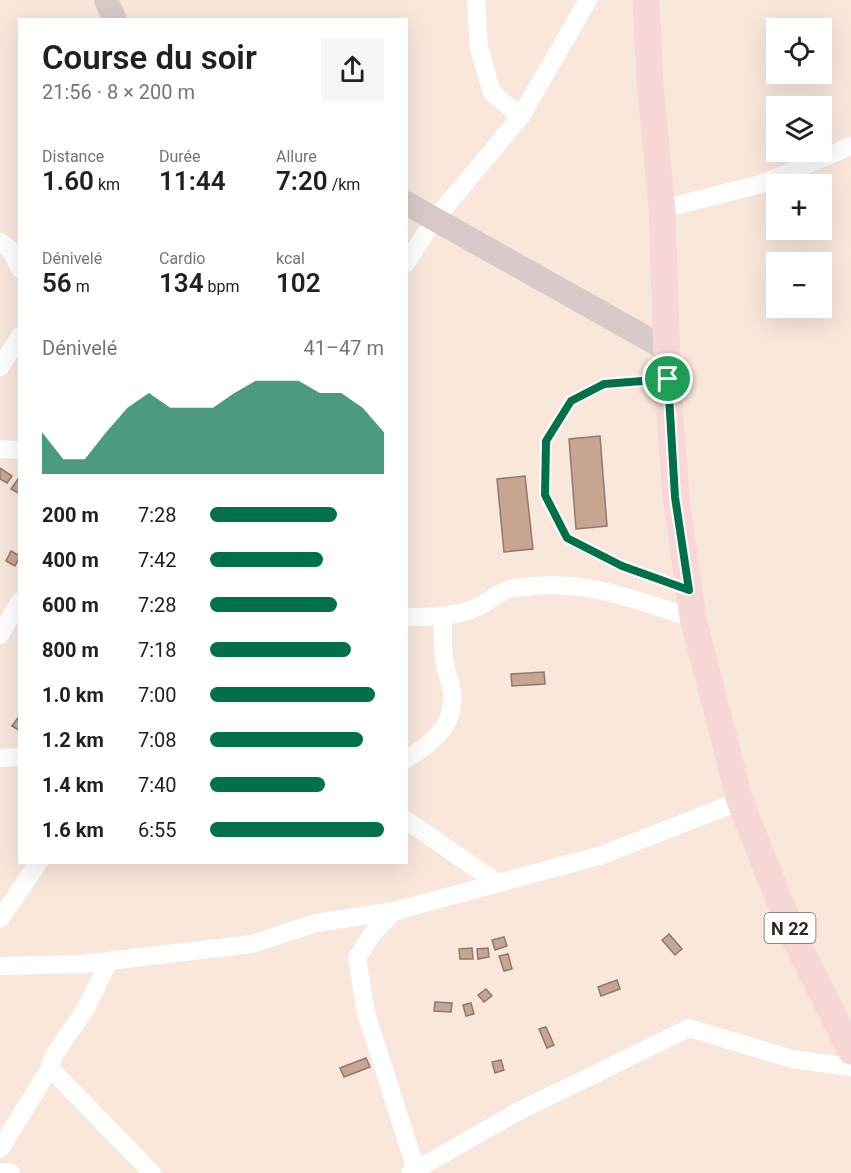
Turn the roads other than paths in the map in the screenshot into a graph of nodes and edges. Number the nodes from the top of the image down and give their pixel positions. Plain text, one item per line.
1 (106, 0) edge
2 (476, 0) edge
3 (588, 0) edge
4 (646, 0) edge
5 (114, 18) edge
6 (521, 116) junction
7 (851, 146) edge
8 (408, 204) edge
9 (662, 209) junction
10 (435, 219) junction
11 (0, 225) edge
12 (5, 245) edge
13 (408, 260) edge
14 (18, 266) edge
15 (18, 339) edge
16 (666, 349) junction
17 (0, 367) edge
18 (668, 379) junction
19 (0, 449) edge
20 (18, 450) edge
21 (689, 590) junction
22 (18, 604) edge
23 (408, 617) edge
24 (443, 617) junction
25 (693, 618) junction
26 (0, 635) edge
27 (18, 757) edge
28 (0, 758) edge
29 (408, 758) edge
30 (740, 801) junction
31 (408, 821) edge
32 (38, 864) edge
33 (496, 882) junction
34 (395, 911) junction
35 (2, 915) edge
36 (109, 961) junction
37 (0, 966) edge
38 (851, 1051) edge
39 (851, 1067) edge
40 (50, 1068) junction
41 (0, 1149) edge
42 (413, 1171) edge
43 (0, 1172) edge
44 (150, 1172) edge
45 (11, 1173) edge

1 - 5 street
2 - 6 street
3 - 6 street
4 - 9 main road, N 22
6 - 10 street
7 - 9 street
8 - 10 street
9 - 16 main road, N 22
10 - 13 street
10 - 16 street
11 - 12 street
12 - 14 street
15 - 17 street
16 - 18 main road, N 22
18 - 21 main road, N 22
18 - 21 lane
19 - 20 street
21 - 25 main road, N 22
22 - 26 street
23 - 24 street
24 - 25 street
24 - 29 street
25 - 30 main road, N 22
27 - 28 street
30 - 33 street
30 - 38 main road, N 22
31 - 33 street
32 - 35 street
33 - 34 street
34 - 36 street
34 - 42 street
36 - 37 street
36 - 40 street
39 - 42 street
40 - 41 street
40 - 44 street
43 - 45 street

